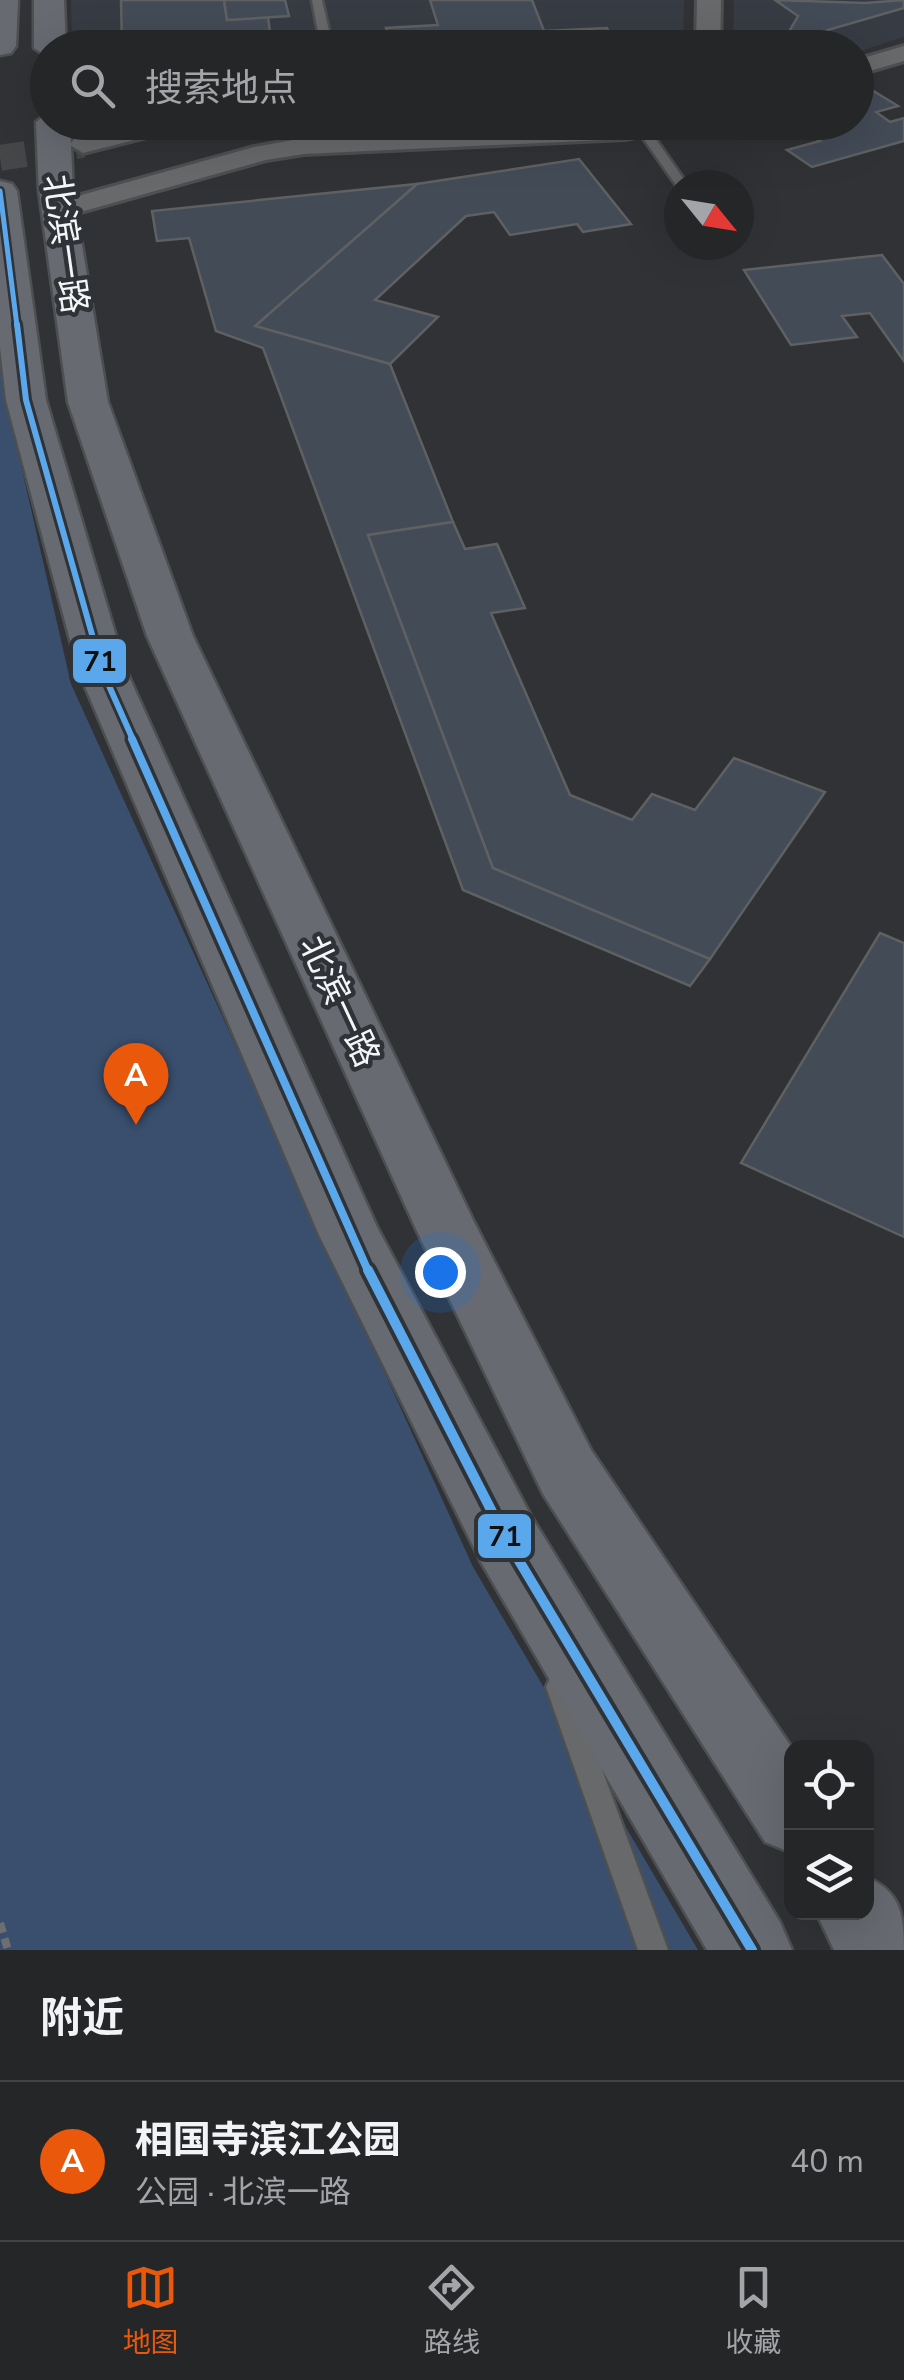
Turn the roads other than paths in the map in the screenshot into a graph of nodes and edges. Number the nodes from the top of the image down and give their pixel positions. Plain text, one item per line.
1 (3, 0) edge
2 (49, 0) edge
3 (316, 0) edge
4 (709, 0) edge
5 (50, 30) edge
6 (323, 30) edge
7 (708, 30) edge
8 (0, 46) edge
9 (904, 54) edge
10 (874, 63) edge
11 (67, 140) edge
12 (417, 140) edge
13 (650, 140) edge
14 (671, 170) edge
15 (0, 192) edge
16 (59, 210) junction
17 (506, 1539) junction
18 (784, 1803) edge
19 (861, 1920) edge
20 (653, 1950) edge
21 (752, 1950) edge
22 (880, 1950) edge

1 - 8 main road
2 - 5 main road
3 - 6 lane
4 - 7 street
9 - 10 street
11 - 16 main road, 北滨一路
12 - 16 street
13 - 14 lane
15 - 17 main road, 北滨一路
16 - 18 main road, 北滨一路
17 - 20 lane
17 - 21 main road, 北滨一路
19 - 22 main road

